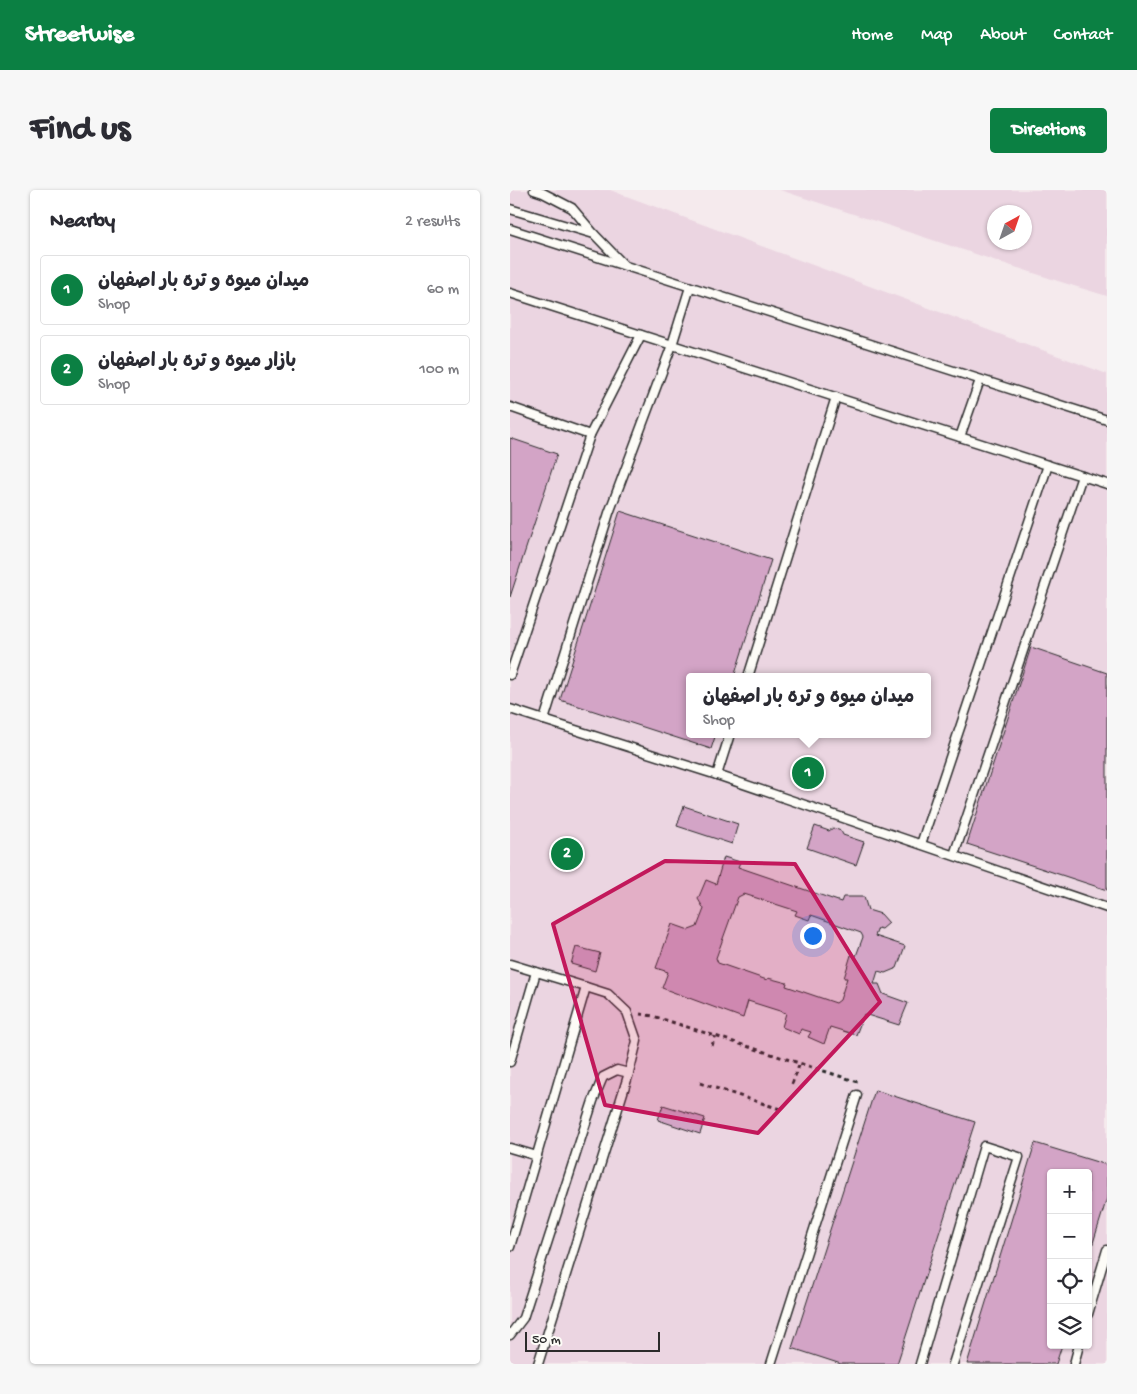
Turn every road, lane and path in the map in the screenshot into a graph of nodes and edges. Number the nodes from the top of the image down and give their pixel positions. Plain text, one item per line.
1 (534, 190) edge
2 (510, 209) edge
3 (510, 229) edge
4 (594, 234) junction
5 (625, 266) junction
6 (690, 287) junction
7 (510, 293) edge
8 (641, 335) junction
9 (672, 345) junction
10 (980, 380) junction
11 (836, 397) junction
12 (510, 407) edge
13 (1107, 420) edge
14 (590, 435) junction
15 (960, 437) junction
16 (1048, 465) junction
17 (1082, 476) junction
18 (1107, 484) edge
19 (749, 673) edge
20 (510, 675) edge
21 (510, 709) edge
22 (544, 720) junction
23 (729, 738) edge
24 (718, 775) junction
25 (922, 844) junction
26 (954, 856) junction
27 (1107, 908) edge
28 (510, 964) edge
29 (536, 972) junction
30 (586, 987) junction
31 (627, 1012) junction
32 (715, 1036) junction
33 (712, 1046) dead end
34 (510, 1062) edge
35 (800, 1063) junction
36 (629, 1073) junction
37 (700, 1083) dead end
38 (792, 1084) dead end
39 (857, 1095) joint
40 (782, 1110) dead end
41 (510, 1148) edge
42 (537, 1156) junction
43 (510, 1247) edge
44 (1107, 1250) edge
45 (1091, 1304) edge
46 (510, 1335) edge
47 (1078, 1349) edge
48 (538, 1364) edge
49 (771, 1364) edge
50 (920, 1364) edge
51 (953, 1364) edge
52 (1074, 1364) edge

1 - 4 lane
2 - 4 lane
3 - 5 lane
4 - 5 lane
5 - 6 lane
6 - 9 lane
6 - 10 lane
7 - 8 lane
8 - 9 lane
8 - 14 lane
9 - 11 lane
9 - 22 lane
10 - 13 lane
10 - 15 lane
11 - 15 lane
11 - 19 lane
12 - 14 lane
14 - 20 lane
15 - 16 lane
16 - 17 lane
16 - 25 lane
17 - 18 lane
17 - 26 lane
21 - 22 lane
22 - 24 lane
23 - 24 lane
24 - 25 lane
25 - 26 lane
26 - 27 lane
28 - 29 lane
29 - 30 lane
29 - 34 lane
30 - 31 lane
30 - 42 lane
31 - 32 path
31 - 36 lane
32 - 33 path
32 - 35 path
35 - 38 path
35 - 39 path
36 - 46 lane
36 - 48 lane
37 - 40 path
39 - 49 lane
41 - 42 lane
42 - 43 lane
44 - 45 lane
47 - 52 lane
50 - 51 lane

